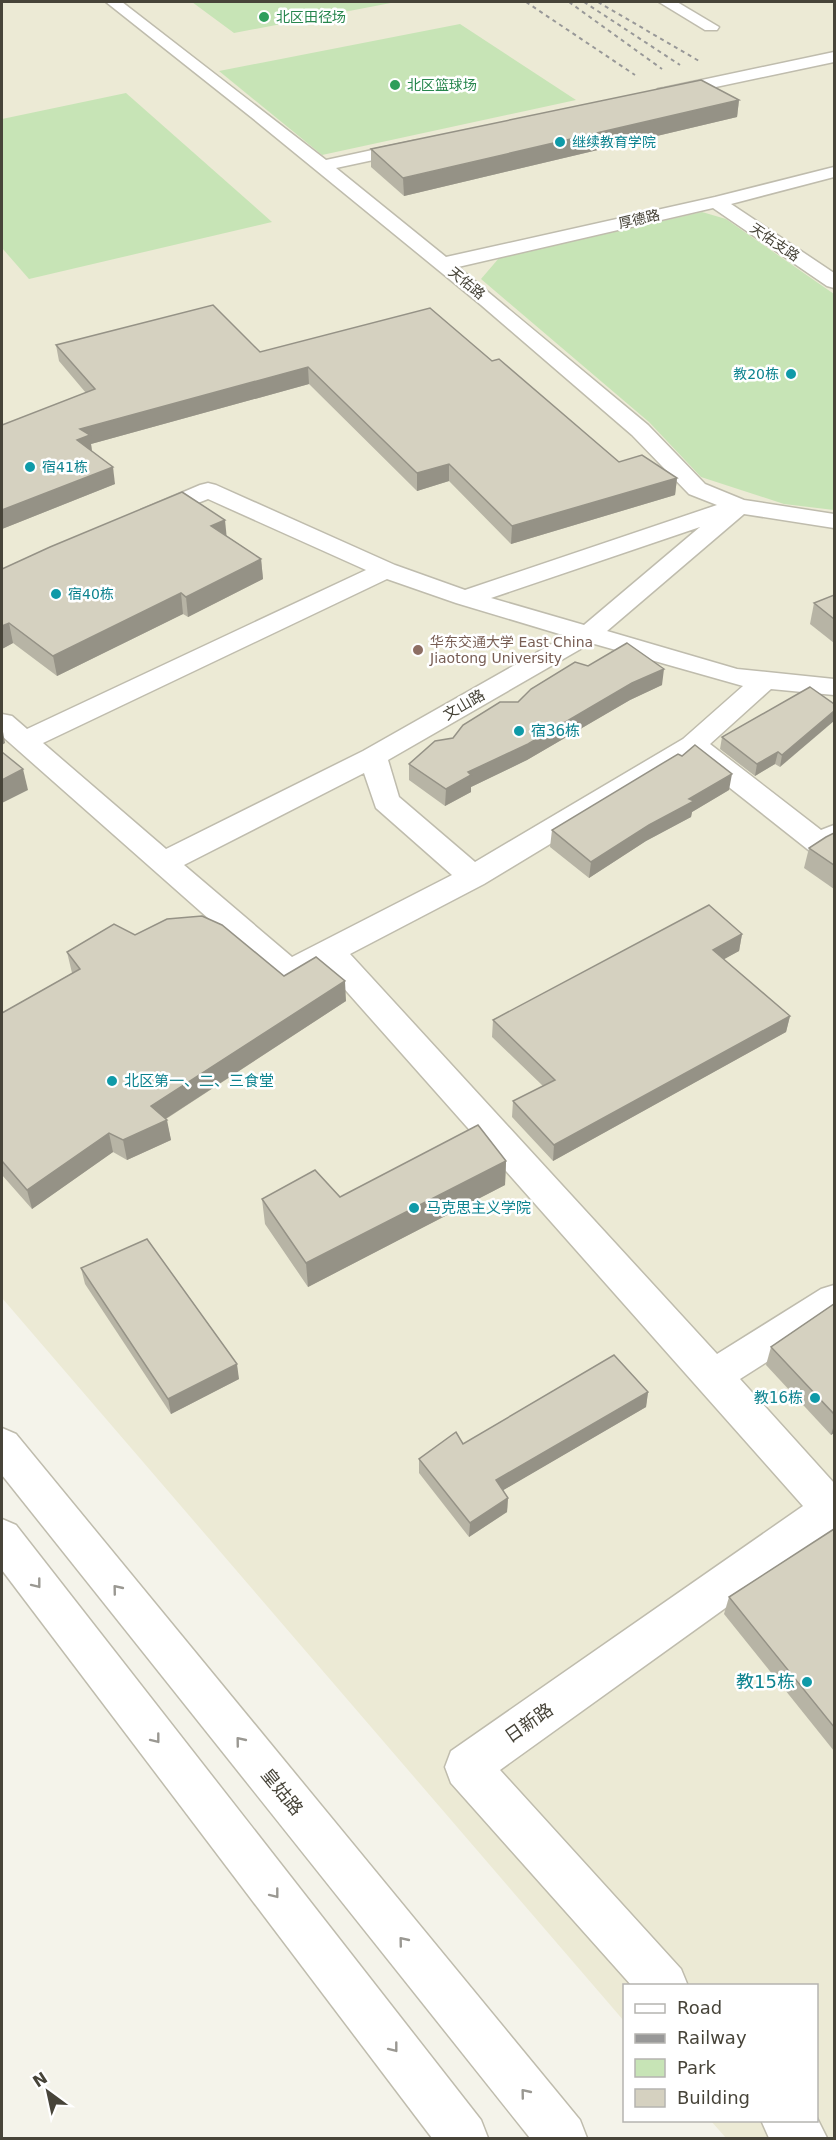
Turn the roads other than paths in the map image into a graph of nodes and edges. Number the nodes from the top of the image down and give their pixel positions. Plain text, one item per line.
1 (113, 2) edge
2 (667, 2) edge
3 (711, 27) dead end
4 (834, 57) edge
5 (648, 96) edge
6 (427, 143) edge
7 (322, 166) junction
8 (834, 172) edge
9 (716, 202) junction
10 (443, 264) junction
11 (834, 282) edge
12 (739, 506) junction
13 (834, 521) edge
14 (132, 522) edge
15 (387, 570) junction
16 (465, 598) junction
17 (588, 634) junction
18 (765, 680) junction
19 (834, 687) edge
20 (2, 722) edge
21 (24, 741) junction
22 (693, 745) junction
23 (373, 757) junction
24 (834, 836) edge
25 (163, 863) junction
26 (473, 877) junction
27 (329, 951) junction
28 (834, 1300) edge
29 (713, 1376) junction
30 (2, 1446) edge
31 (833, 1508) edge
32 (2, 1538) edge
33 (662, 1984) edge
34 (787, 2122) edge
35 (463, 2139) edge
36 (562, 2139) edge
37 (802, 2139) edge

1 - 7 street, 天佑路
2 - 3 street
4 - 5 street
6 - 7 street
7 - 10 street, 天佑路
8 - 9 street, 厚德路
9 - 10 street, 厚德路
9 - 11 street, 天佑支路
10 - 12 street, 天佑路
12 - 13 street, 天佑路
12 - 16 street
12 - 17 street, 文山路
14 - 15 street
15 - 16 street
15 - 21 street
16 - 17 street
17 - 18 street
17 - 23 street, 文山路
18 - 19 street
18 - 22 street
20 - 21 street
21 - 25 street
22 - 24 street
22 - 26 street
23 - 25 street, 文山路
23 - 26 street
25 - 27 street
26 - 27 street
27 - 29 street, 日新路
28 - 29 street
29 - 31 street, 日新路
36 -> 30 street, 皇姑路
31 - 33 street, 日新路
32 -> 35 street
34 - 37 street

